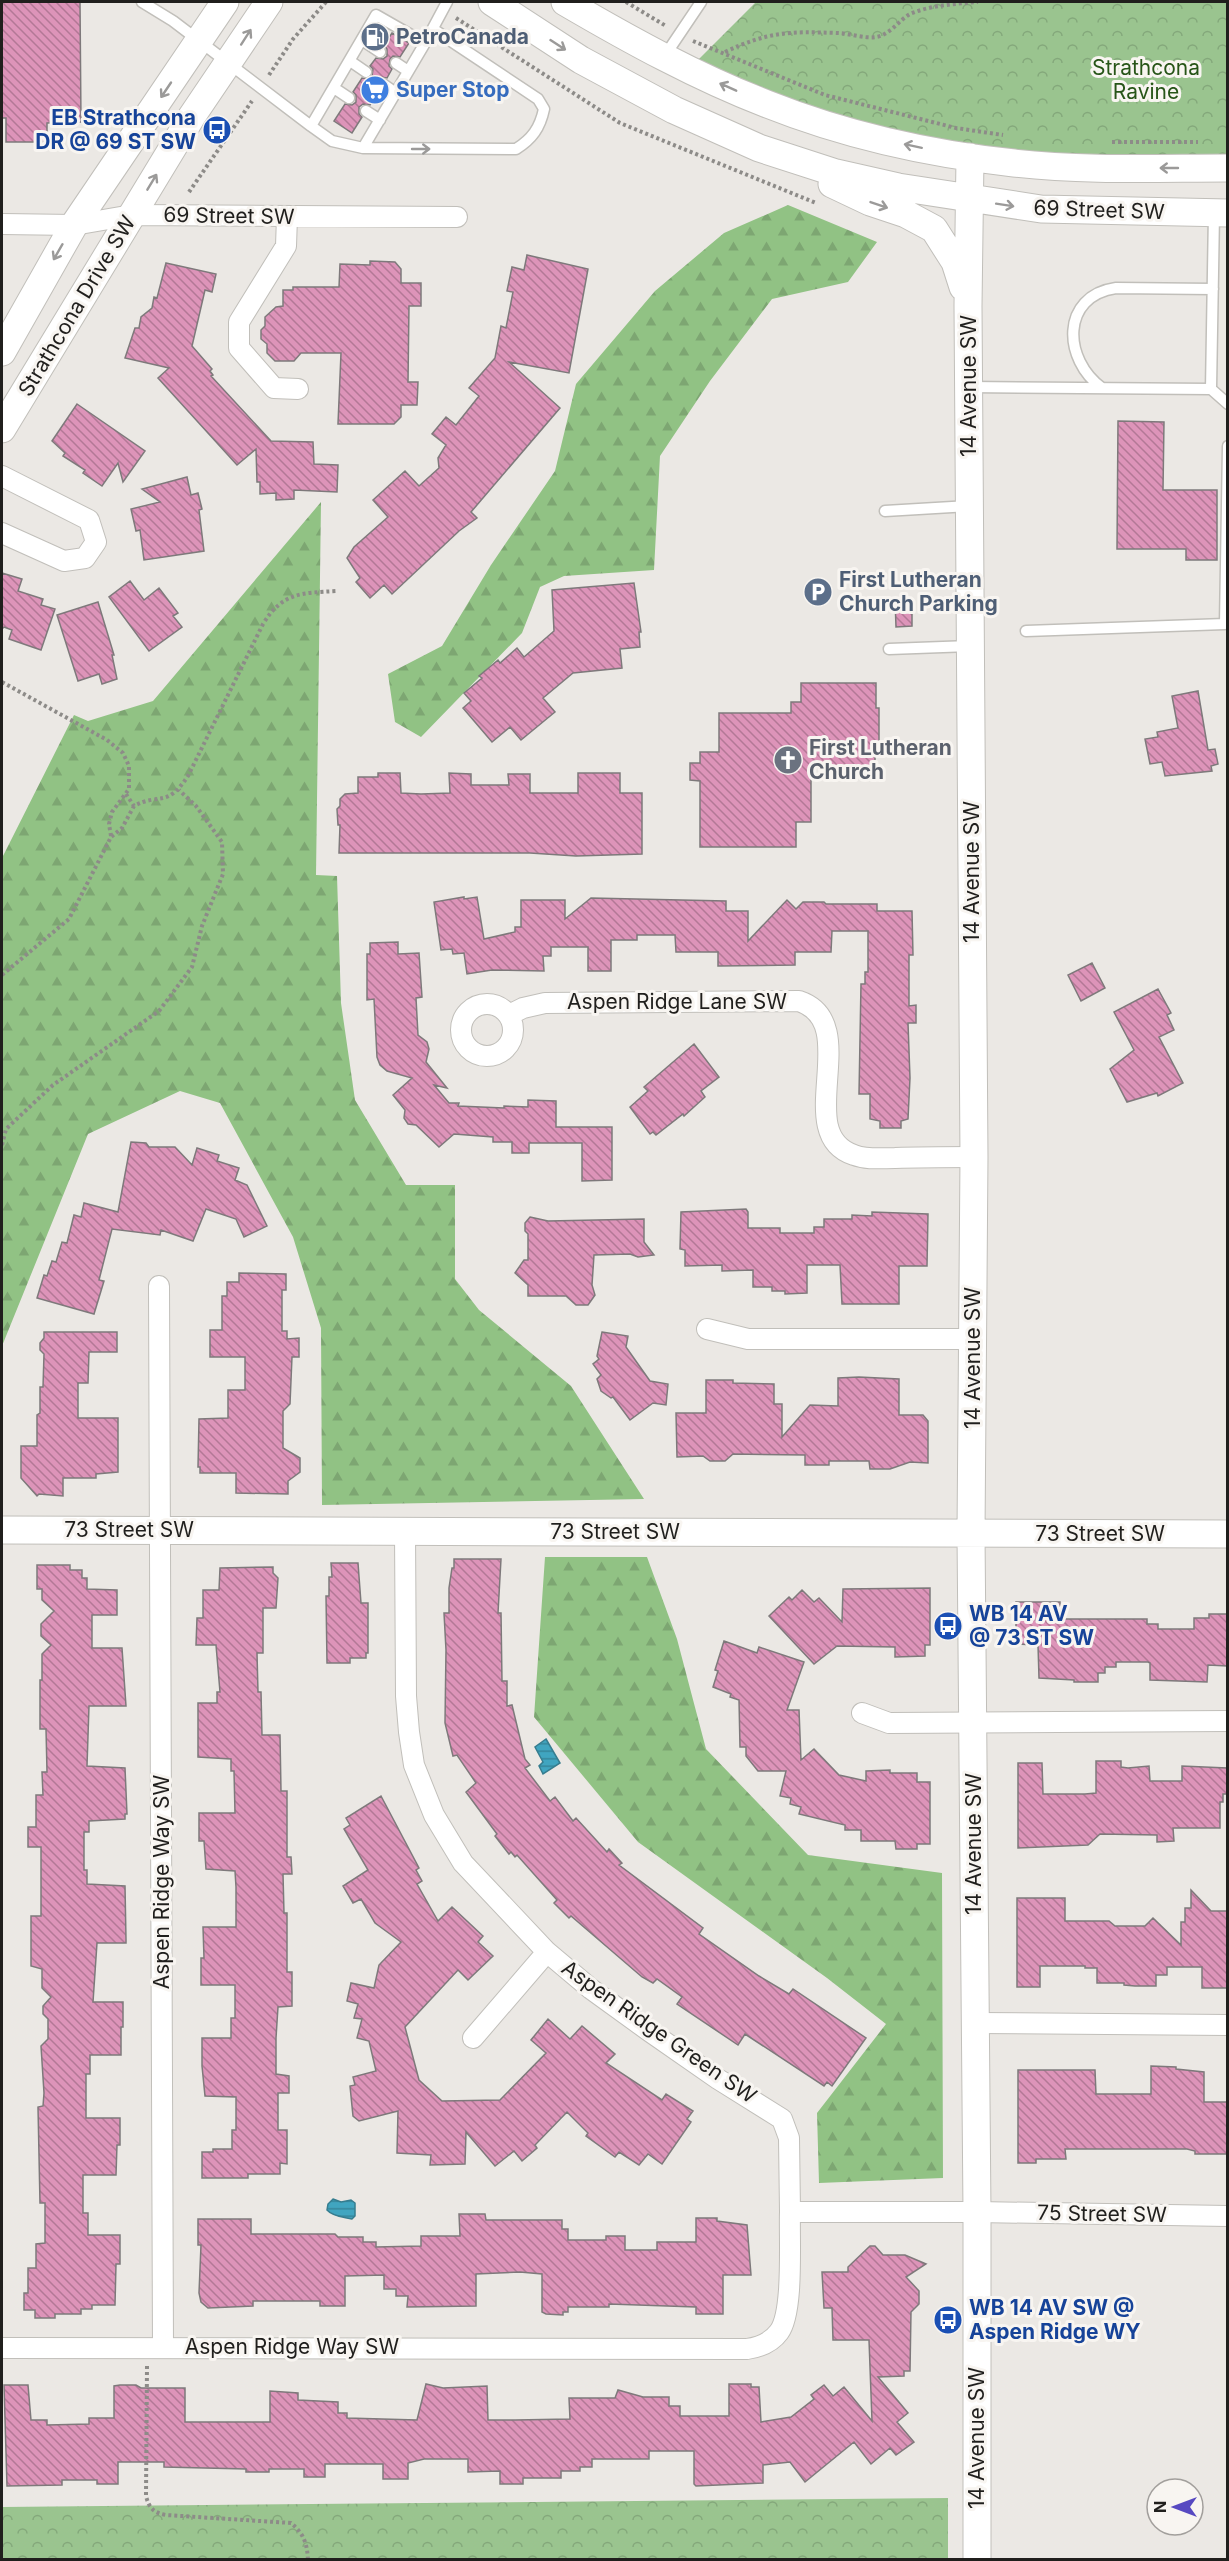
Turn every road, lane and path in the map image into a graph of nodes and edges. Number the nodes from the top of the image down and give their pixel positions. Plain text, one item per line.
1 (142, 2) edge
2 (225, 2) edge
3 (447, 2) edge
4 (492, 2) edge
5 (565, 2) edge
6 (626, 2) edge
7 (701, 2) edge
8 (978, 2) edge
9 (270, 4) edge
10 (432, 29) junction
11 (679, 35) junction
12 (362, 40) junction
13 (198, 41) junction
14 (425, 43) junction
15 (380, 52) dead end
16 (724, 52) junction
17 (664, 57) junction
18 (350, 61) junction
19 (396, 63) dead end
20 (228, 64) junction
21 (408, 71) junction
22 (366, 72) dead end
23 (383, 84) dead end
24 (334, 88) junction
25 (396, 93) junction
26 (349, 98) dead end
27 (366, 111) dead end
28 (380, 120) junction
29 (311, 126) junction
30 (1014, 137) dead end
31 (1111, 142) dead end
32 (1204, 142) dead end
33 (363, 148) junction
34 (970, 157) junction
35 (789, 159) junction
36 (1227, 168) edge
37 (970, 200) junction
38 (1221, 213) edge
39 (132, 215) junction
40 (287, 217) junction
41 (457, 217) dead end
42 (2, 224) edge
43 (74, 225) junction
44 (1213, 289) junction
45 (969, 306) junction
46 (2, 352) edge
47 (969, 387) junction
48 (1102, 388) junction
49 (298, 390) dead end
50 (1211, 390) junction
51 (1227, 404) edge
52 (2, 429) edge
53 (1227, 446) edge
54 (2, 476) edge
55 (970, 506) junction
56 (885, 511) dead end
57 (2, 533) edge
58 (337, 591) dead end
59 (1026, 631) dead end
60 (970, 646) junction
61 (889, 649) dead end
62 (2, 682) edge
63 (179, 790) junction
64 (126, 794) junction
65 (134, 806) junction
66 (111, 837) junction
67 (2, 975) edge
68 (509, 1015) dead end
69 (2, 1145) edge
70 (974, 1157) junction
71 (159, 1286) dead end
72 (708, 1329) dead end
73 (973, 1339) junction
74 (2, 1530) edge
75 (162, 1530) junction
76 (405, 1531) junction
77 (971, 1534) junction
78 (1227, 1534) edge
79 (862, 1713) dead end
80 (1227, 1721) edge
81 (974, 1723) junction
82 (547, 1952) junction
83 (975, 2023) junction
84 (1227, 2025) edge
85 (473, 2038) dead end
86 (790, 2212) junction
87 (977, 2212) junction
88 (1227, 2216) edge
89 (155, 2347) junction
90 (2, 2348) edge
91 (308, 2559) edge
92 (977, 2559) edge

1 - 13 lane
2 - 13 street, Strathcona Drive SW
3 - 10 lane
4 -> 35 street
5 - 17 street, 69 Street SW
6 - 11 path
7 - 11 lane
8 - 16 path
20 -> 9 street, Strathcona Drive SW
10 - 14 lane
33 -> 10 lane
11 - 16 path
11 - 17 lane
12 - 14 lane
12 - 15 lane
12 - 18 lane
13 - 20 lane
13 -> 43 street, Strathcona Drive SW
14 - 21 lane
16 - 30 path
34 -> 17 street, 69 Street SW
18 - 22 lane
18 - 24 lane
19 - 21 lane
20 - 29 lane
39 -> 20 street, Strathcona Drive SW
21 - 25 lane
23 - 25 lane
24 - 26 lane
24 - 29 lane
25 - 28 lane
27 - 28 lane
28 - 33 lane
29 - 33 lane
31 - 32 path
36 -> 34 street, 69 Street SW
34 - 37 street, 14 Avenue SW
35 - 37 street, 69 Street SW
35 -> 45 street
37 -> 38 street, 69 Street SW
37 - 45 street, 14 Avenue SW
38 - 44 lane
39 - 40 street, 69 Street SW
39 - 43 street, 69 Street SW
39 - 52 street, Strathcona Drive SW
40 - 41 street, 69 Street SW
40 - 49 street
42 - 43 street, 69 Street SW
43 -> 46 street, Strathcona Drive SW
44 - 48 lane
44 - 50 lane
45 - 47 street, 14 Avenue SW
47 - 48 lane
47 - 55 street, 14 Avenue SW
48 - 50 lane
50 - 51 lane
53 - 59 lane
54 - 57 street
55 - 56 lane
55 - 60 street, 14 Avenue SW
58 - 63 path
60 - 61 lane
60 - 70 street, 14 Avenue SW
62 - 64 path
63 - 65 path
63 - 69 path
64 - 65 path
64 - 66 path
65 - 66 path
66 - 67 path
68 - 70 street, Aspen Ridge Lane SW
70 - 73 street, 14 Avenue SW
71 - 75 street, Aspen Ridge Way SW
72 - 73 street
73 - 77 street, 14 Avenue SW
74 - 75 street, 73 Street SW
75 - 76 street, 73 Street SW
75 - 89 street, Aspen Ridge Way SW
76 - 77 street, 73 Street SW
76 - 82 street, Aspen Ridge Green SW
77 - 78 street, 73 Street SW
77 - 81 street, 14 Avenue SW
79 - 81 street
80 - 81 street
81 - 83 street, 14 Avenue SW
82 - 85 street
82 - 86 street, Aspen Ridge Green SW
83 - 84 street
83 - 87 street, 14 Avenue SW
86 - 87 street
86 - 89 street, Aspen Ridge Way SW
87 - 88 street, 75 Street SW
87 - 92 street, 14 Avenue SW
89 - 90 street
89 - 91 path

